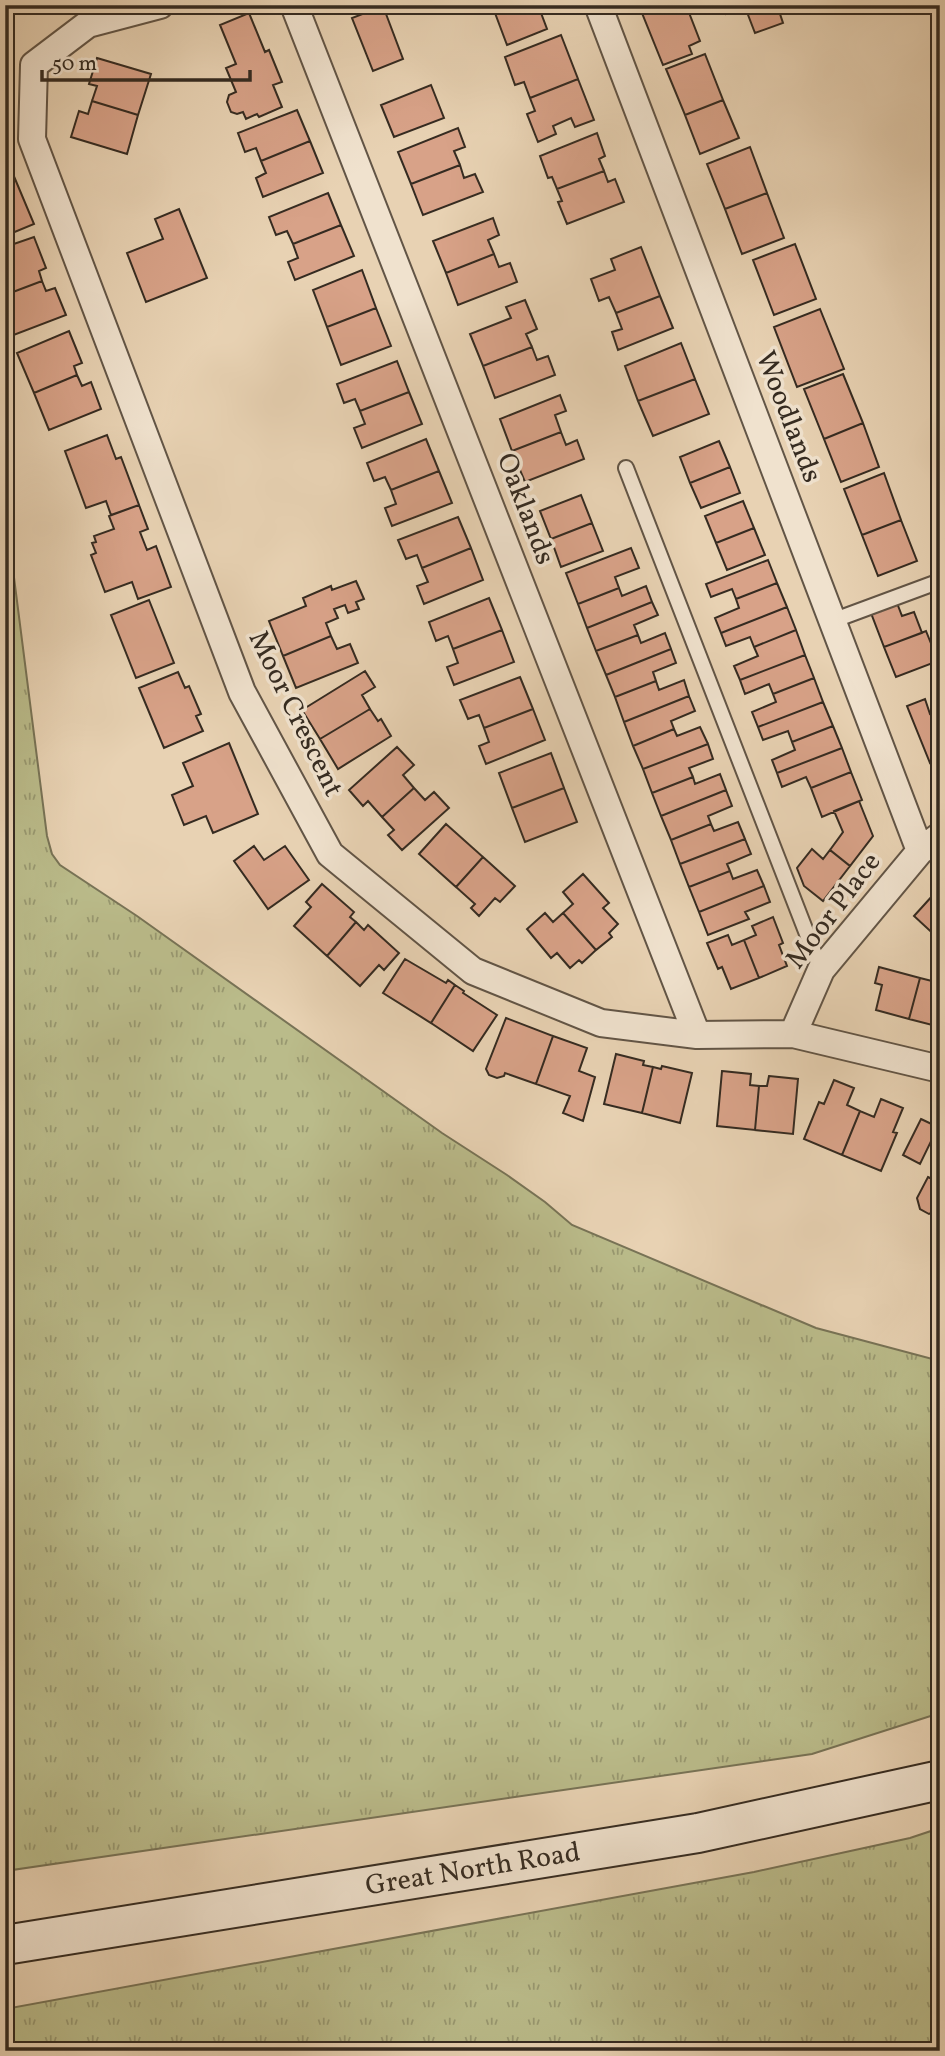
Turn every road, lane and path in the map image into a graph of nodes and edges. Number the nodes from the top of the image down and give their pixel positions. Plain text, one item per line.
1 (160, 5) edge
2 (293, 5) edge
3 (598, 5) edge
4 (85, 14) edge
5 (626, 468) dead end
6 (940, 581) edge
7 (832, 621) junction
8 (930, 844) edge
9 (821, 971) junction
10 (793, 1034) junction
11 (697, 1035) junction
12 (939, 1067) edge
13 (940, 1780) edge
14 (5, 1945) edge

1 - 4 street, Moor Crescent
2 - 11 street, Oaklands
3 - 7 street, Woodlands
4 - 11 street, Moor Crescent
5 - 9 lane
6 - 7 lane
7 - 8 street, Woodlands
8 - 9 street, Moor Place
9 - 10 street, Moor Place
10 - 11 street, Moor Crescent
10 - 12 street, Moor Crescent
13 - 14 main road, Great North Road

